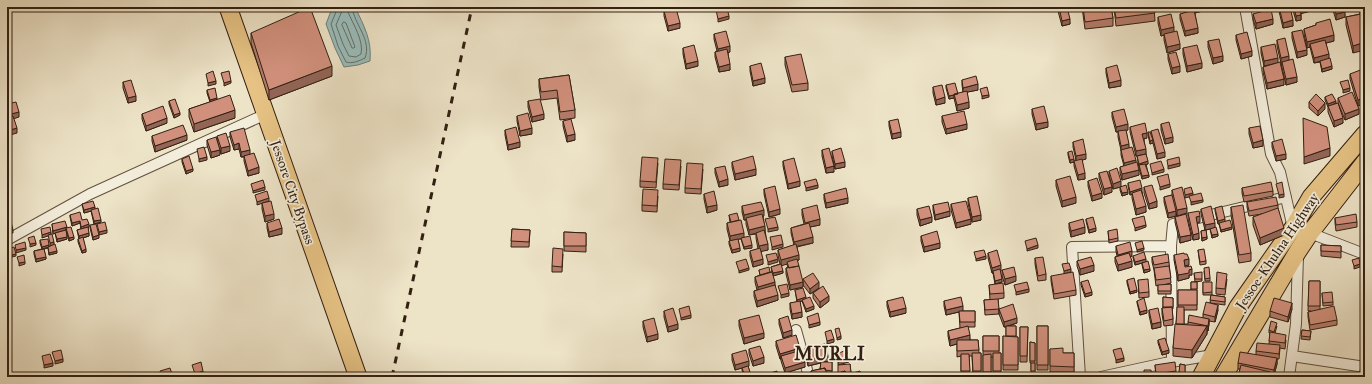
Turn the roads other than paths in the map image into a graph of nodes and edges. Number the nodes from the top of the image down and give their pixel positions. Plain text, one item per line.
1 (228, 7) edge
2 (1245, 7) edge
3 (266, 114) junction
4 (1365, 134) edge
5 (1365, 162) edge
6 (1286, 197) junction
7 (1292, 228) junction
8 (1310, 233) junction
9 (7, 240) edge
10 (1171, 246) junction
11 (1298, 251) junction
12 (1365, 252) edge
13 (796, 330) dead end
14 (1213, 355) junction
15 (1292, 356) junction
16 (1172, 362) junction
17 (1365, 367) edge
18 (358, 377) edge
19 (809, 377) edge
20 (1080, 377) edge
21 (1101, 377) edge
22 (1201, 377) edge
23 (1223, 377) edge
24 (1289, 377) edge

1 - 3 highway, Jessore City Bypass
2 - 6 street
3 - 9 street
3 - 18 highway, Jessore City Bypass
4 - 7 highway, Jessoe-Khulna Highway
5 - 8 highway, Jessoe-Khulna Highway
6 - 7 street
6 - 10 street
7 - 14 highway, Jessoe-Khulna Highway
8 - 11 highway, Jessoe-Khulna Highway
8 - 12 street
10 - 16 street
10 - 20 street
11 - 15 street
11 - 23 highway, Jessoe-Khulna Highway
13 - 19 street
14 - 16 street
14 - 22 highway, Jessoe-Khulna Highway
15 - 17 street
15 - 24 street
16 - 21 street

